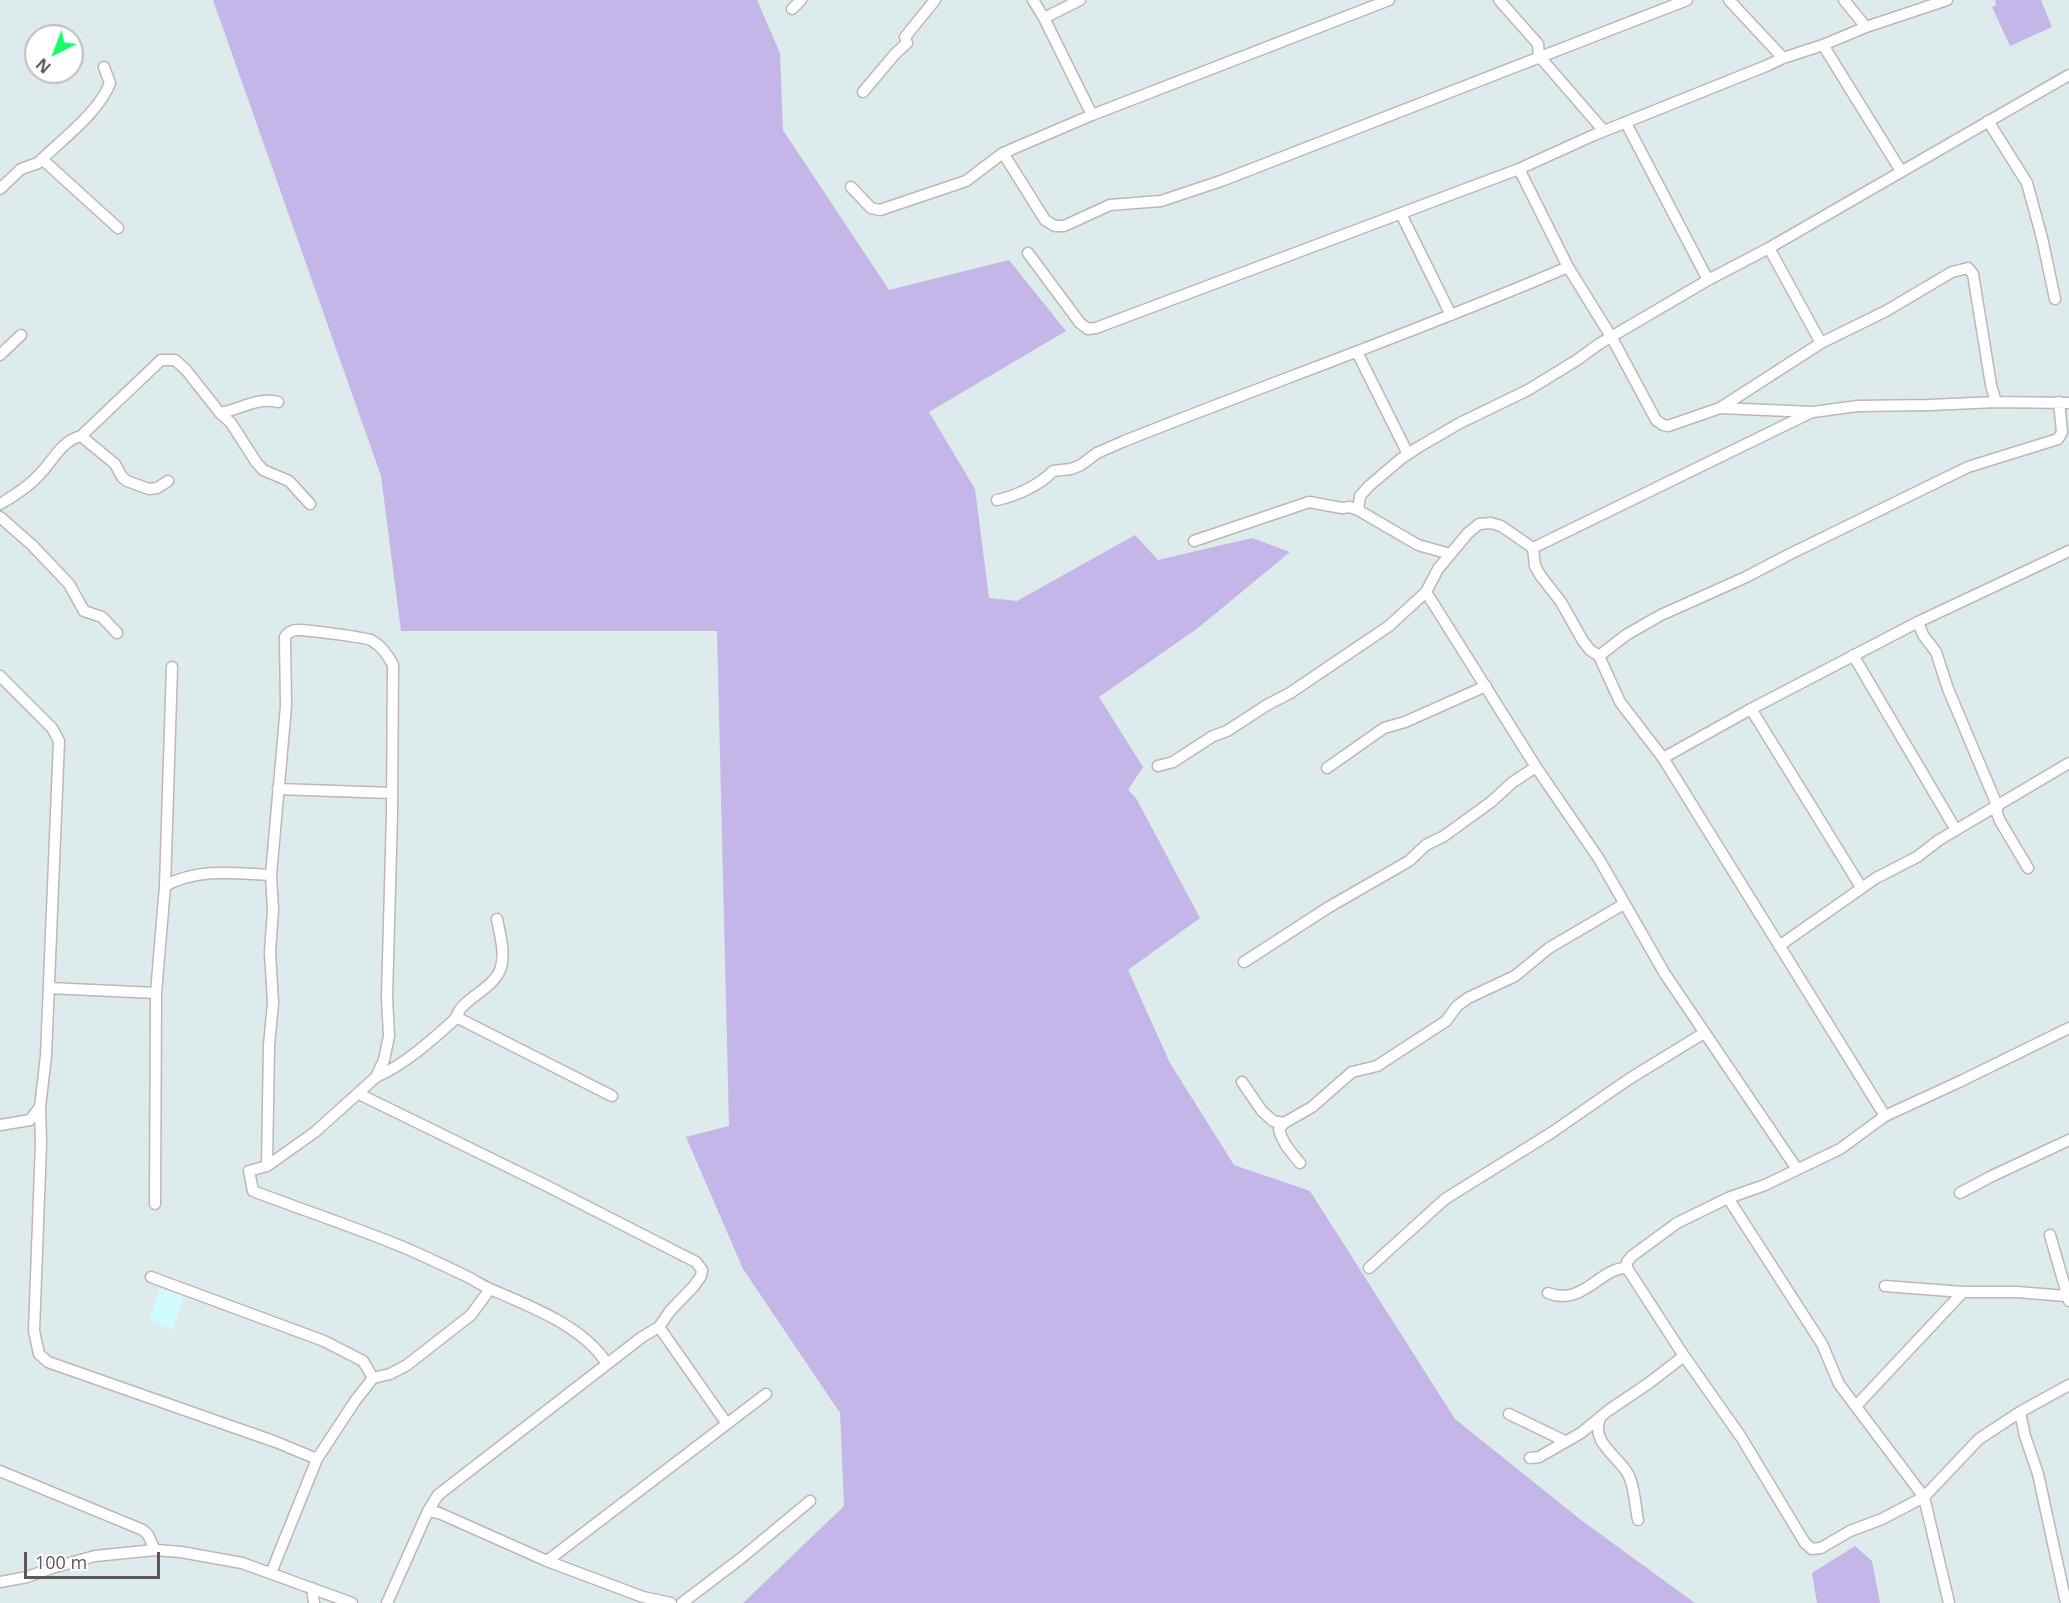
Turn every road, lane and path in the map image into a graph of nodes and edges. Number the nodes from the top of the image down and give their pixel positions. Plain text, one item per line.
1 (801, 0) edge
2 (935, 0) edge
3 (1033, 0) edge
4 (1080, 0) edge
5 (1389, 0) edge
6 (1499, 0) edge
7 (1687, 0) edge
8 (1729, 0) edge
9 (1844, 0) edge
10 (1947, 0) edge
11 (792, 9) dead end
12 (1044, 18) junction
13 (1866, 27) junction
14 (1823, 45) junction
15 (1539, 56) junction
16 (1783, 58) junction
17 (104, 67) dead end
18 (2069, 75) edge
19 (863, 92) dead end
20 (1092, 115) junction
21 (1988, 122) junction
22 (1626, 123) junction
23 (1604, 131) junction
24 (1003, 153) junction
25 (42, 159) junction
26 (1519, 170) junction
27 (1901, 171) junction
28 (851, 187) dead end
29 (0, 189) edge
30 (1401, 214) junction
31 (118, 228) dead end
32 (1769, 248) junction
33 (1028, 253) dead end
34 (1568, 267) junction
35 (1707, 280) junction
36 (2055, 299) dead end
37 (1451, 315) junction
38 (21, 335) dead end
39 (1612, 338) junction
40 (1821, 344) junction
41 (1357, 352) junction
42 (0, 355) edge
43 (278, 402) dead end
44 (1996, 402) junction
45 (2064, 402) edge
46 (1720, 408) junction
47 (1812, 412) junction
48 (220, 413) junction
49 (81, 436) junction
50 (1408, 454) junction
51 (168, 481) dead end
52 (997, 500) dead end
53 (0, 504) edge
54 (310, 504) dead end
55 (1358, 510) junction
56 (0, 517) edge
57 (1194, 541) dead end
58 (1533, 548) junction
59 (2069, 550) edge
60 (1450, 554) junction
61 (1426, 592) junction
62 (1918, 622) junction
63 (117, 633) dead end
64 (1599, 656) junction
65 (1852, 656) junction
66 (172, 667) dead end
67 (0, 676) edge
68 (1486, 686) junction
69 (1751, 709) junction
70 (1663, 758) junction
71 (2069, 763) edge
72 (1158, 766) dead end
73 (1536, 767) junction
74 (1328, 768) dead end
75 (278, 789) junction
76 (392, 793) junction
77 (1998, 804) junction
78 (1956, 830) junction
79 (2028, 868) dead end
80 (271, 875) junction
81 (165, 886) junction
82 (1862, 887) junction
83 (1624, 904) junction
84 (497, 919) dead end
85 (1779, 946) junction
86 (1244, 962) dead end
87 (49, 988) junction
88 (156, 993) junction
89 (456, 1017) junction
90 (2069, 1028) edge
91 (1704, 1033) junction
92 (376, 1077) junction
93 (1242, 1082) dead end
94 (359, 1094) junction
95 (612, 1096) dead end
96 (40, 1107) junction
97 (1885, 1116) junction
98 (30, 1120) junction
99 (1284, 1123) junction
100 (0, 1125) edge
101 (41, 1131) junction
102 (2069, 1140) edge
103 (1300, 1163) dead end
104 (267, 1166) junction
105 (1797, 1169) junction
106 (1960, 1193) dead end
107 (1728, 1198) junction
108 (155, 1204) dead end
109 (2050, 1234) dead end
110 (1370, 1268) dead end
111 (1627, 1268) junction
112 (151, 1277) dead end
113 (1885, 1286) dead end
114 (490, 1289) junction
115 (1963, 1292) junction
116 (1548, 1293) dead end
117 (2068, 1299) edge
118 (659, 1327) junction
119 (1684, 1356) junction
120 (607, 1364) junction
121 (373, 1378) junction
122 (2069, 1385) edge
123 (766, 1394) dead end
124 (1856, 1406) junction
125 (2020, 1412) junction
126 (1509, 1414) dead end
127 (1600, 1418) junction
128 (727, 1424) junction
129 (1565, 1441) junction
130 (1530, 1458) dead end
131 (317, 1460) junction
132 (0, 1471) edge
133 (1924, 1497) junction
134 (810, 1501) dead end
135 (428, 1512) junction
136 (1638, 1521) dead end
137 (155, 1550) junction
138 (547, 1561) junction
139 (271, 1573) junction
140 (0, 1582) edge
141 (312, 1588) junction
142 (641, 1600) edge
143 (314, 1603) edge
144 (352, 1603) edge
145 (387, 1603) edge
146 (671, 1603) edge
147 (682, 1603) edge
148 (1949, 1603) edge
149 (2066, 1603) edge

1 - 11 street
2 - 19 street
3 - 12 street
4 - 12 street
5 - 20 street
6 - 15 street
7 - 15 street
8 - 16 street
9 - 13 street
10 - 13 street
12 - 20 street
13 - 14 street
14 - 16 street
14 - 27 street
15 - 23 street
15 - 24 street
16 - 22 street
17 - 25 street
18 - 21 street
20 - 24 street
21 - 27 street
21 - 36 street
22 - 23 street
22 - 35 street
23 - 26 street
24 - 28 street
25 - 29 street
25 - 31 street
26 - 30 street
26 - 34 street
27 - 32 street
30 - 33 street
30 - 37 street
32 - 35 street
32 - 40 street
34 - 37 street
34 - 39 street
35 - 39 street
37 - 41 street
38 - 42 street
39 - 46 street
39 - 50 street
40 - 44 street
40 - 46 street
41 - 50 street
41 - 52 street
43 - 48 street
44 - 45 street
44 - 47 street
45 - 64 street
46 - 47 street
47 - 58 street
48 - 49 street
48 - 54 street
49 - 51 street
49 - 53 street
50 - 55 street
55 - 57 street
55 - 60 street
56 - 63 street
58 - 60 street
58 - 64 street
59 - 62 street
60 - 61 street
61 - 68 street
61 - 72 street
62 - 65 street
62 - 77 street
64 - 70 street
65 - 69 street
65 - 78 street
66 - 81 street
67 - 87 street
68 - 73 street
68 - 74 street
69 - 70 street
69 - 82 street
70 - 85 street
71 - 77 street
73 - 83 street
73 - 86 street
75 - 76 street
75 - 76 street
75 - 80 street
76 - 92 street
77 - 78 street
77 - 79 street
78 - 82 street
80 - 81 street
80 - 104 street
81 - 88 street
82 - 85 street
83 - 91 street
83 - 99 street
84 - 89 street
85 - 97 street
87 - 88 street
87 - 96 street
88 - 108 street
89 - 92 street
89 - 95 street
90 - 97 street
91 - 105 street
91 - 110 street
92 - 94 street
93 - 99 street
94 - 104 street
94 - 118 street
96 - 98 street
96 - 101 street
97 - 105 street
98 - 100 street
98 - 101 street
99 - 103 street
101 - 131 street
102 - 106 street
104 - 114 street
105 - 107 street
107 - 111 street
107 - 124 street
109 - 117 street
111 - 116 street
111 - 119 street
112 - 121 street
113 - 115 street
114 - 120 street
114 - 121 street
115 - 117 street
115 - 124 street
118 - 120 street
118 - 128 street
119 - 127 street
119 - 133 street
120 - 135 street
121 - 131 street
122 - 125 street
123 - 128 street
124 - 133 street
125 - 133 street
125 - 149 street
126 - 129 street
127 - 129 street
127 - 136 street
128 - 138 street
129 - 130 street
131 - 139 street
132 - 137 street
133 - 148 street
134 - 147 street
135 - 138 street
135 - 145 street
137 - 139 street
137 - 140 street
138 - 142 street
139 - 141 street
141 - 143 street
141 - 144 street
142 - 146 street

